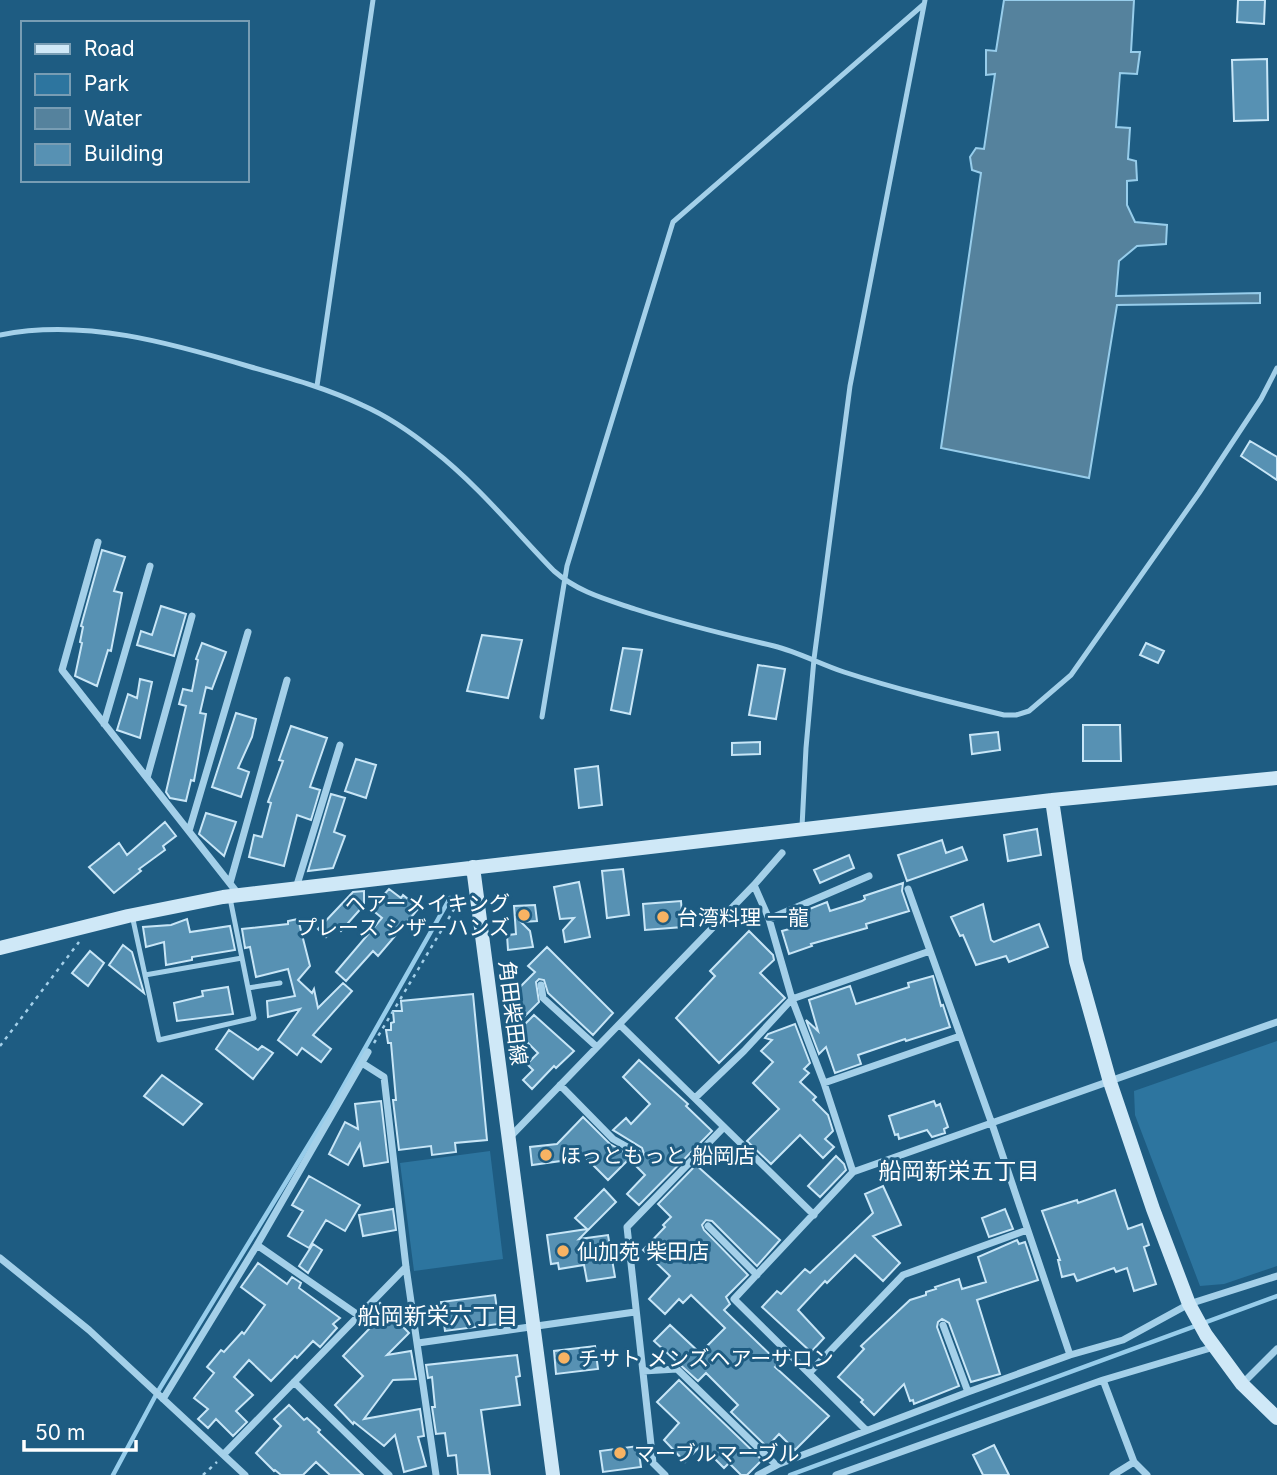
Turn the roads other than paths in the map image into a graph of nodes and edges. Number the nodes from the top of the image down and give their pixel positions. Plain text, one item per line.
1 (373, 0) edge
2 (925, 2) edge
3 (0, 335) edge
4 (1277, 368) edge
5 (317, 386) junction
6 (98, 542) dead end
7 (150, 566) dead end
8 (565, 581) junction
9 (192, 616) dead end
10 (248, 632) dead end
11 (814, 659) junction
12 (287, 680) dead end
13 (542, 717) dead end
14 (104, 724) junction
15 (340, 745) dead end
16 (1276, 777) edge
17 (148, 778) junction
18 (1052, 800) junction
19 (802, 830) junction
20 (189, 831) junction
21 (782, 853) dead end
22 (473, 867) junction
23 (869, 876) dead end
24 (754, 885) junction
25 (296, 888) junction
26 (908, 889) dead end
27 (233, 891) junction
28 (132, 915) junction
29 (769, 919) junction
30 (0, 948) edge
31 (930, 951) junction
32 (242, 958) junction
33 (145, 975) junction
34 (279, 983) dead end
35 (541, 985) dead end
36 (248, 988) junction
37 (792, 999) junction
38 (1277, 1022) edge
39 (620, 1025) junction
40 (960, 1036) junction
41 (597, 1047) junction
42 (368, 1052) road end
43 (362, 1063) junction
44 (1110, 1082) junction
45 (824, 1083) junction
46 (560, 1086) junction
47 (695, 1098) junction
48 (992, 1124) junction
49 (724, 1127) junction
50 (508, 1138) junction
51 (638, 1153) dead end
52 (853, 1172) junction
53 (814, 1215) junction
54 (708, 1226) dead end
55 (1027, 1230) junction
56 (257, 1245) junction
57 (0, 1258) edge
58 (406, 1267) junction
59 (757, 1275) junction
60 (1277, 1276) edge
61 (1191, 1309) junction
62 (635, 1312) junction
63 (358, 1315) junction
64 (534, 1325) junction
65 (943, 1325) dead end
66 (1210, 1341) junction
67 (418, 1343) junction
68 (1277, 1349) edge
69 (1070, 1355) junction
70 (643, 1371) junction
71 (810, 1372) junction
72 (1103, 1380) junction
73 (294, 1382) junction
74 (1242, 1384) junction
75 (968, 1392) junction
76 (159, 1395) junction
77 (1277, 1418) edge
78 (866, 1430) junction
79 (224, 1454) junction
80 (1133, 1462) junction
81 (776, 1465) junction
82 (245, 1475) edge
83 (390, 1475) edge
84 (436, 1475) edge
85 (553, 1475) edge
86 (666, 1475) edge
87 (758, 1475) edge
88 (836, 1475) edge
89 (1113, 1475) edge
90 (1147, 1475) edge

1 - 5 lane
2 - 8 lane
2 - 11 lane
3 - 5 lane
4 - 11 lane
5 - 8 lane
6 - 14 street
7 - 14 street
8 - 11 lane
8 - 13 lane
9 - 17 street
10 - 20 street
11 - 19 lane
12 - 27 street
14 - 17 street
15 - 25 street
16 - 18 street
17 - 20 street
18 - 19 street
18 - 44 street
19 - 22 street
20 - 27 street
21 - 24 street
22 - 25 street
22 - 50 street, 角田柴田線
23 - 29 street
24 - 29 street
24 - 39 street
25 - 27 street
26 - 31 street
27 - 28 street
27 - 32 lane
28 - 30 street
28 - 33 lane
29 - 37 street
31 - 37 street
31 - 40 street
32 - 33 lane
32 - 36 lane
33 - 36 lane
34 - 36 lane
35 - 41 street
37 - 45 street
37 - 47 street
38 - 44 street
39 - 41 street
39 - 47 street
40 - 45 street
40 - 48 street
41 - 46 street
42 - 43 street
43 - 56 street
43 - 58 street
44 - 48 street
44 - 61 street
45 - 52 street
46 - 50 street
46 - 51 street
47 - 49 street
48 - 52 street
48 - 55 street
49 - 53 street
49 - 62 street
50 - 64 street, 角田柴田線
52 - 53 street
53 - 59 street
54 - 59 street
55 - 69 street
55 - 71 street
56 - 63 street
56 - 76 street
57 - 76 street
58 - 63 street
58 - 67 street
59 - 71 street
60 - 61 street
61 - 66 street
61 - 69 street
62 - 64 street
62 - 70 street
63 - 73 street
64 - 67 street
64 - 85 street, 角田柴田線
65 - 75 street
66 - 72 street
66 - 74 street
67 - 84 street
68 - 74 street
69 - 75 street
70 - 81 street
70 - 86 street
71 - 78 street
72 - 80 street
72 - 88 street
73 - 79 street
73 - 83 street
74 - 77 street
75 - 78 street
76 - 79 street
78 - 81 street
79 - 82 street
80 - 89 street
80 - 90 street
81 - 87 street

